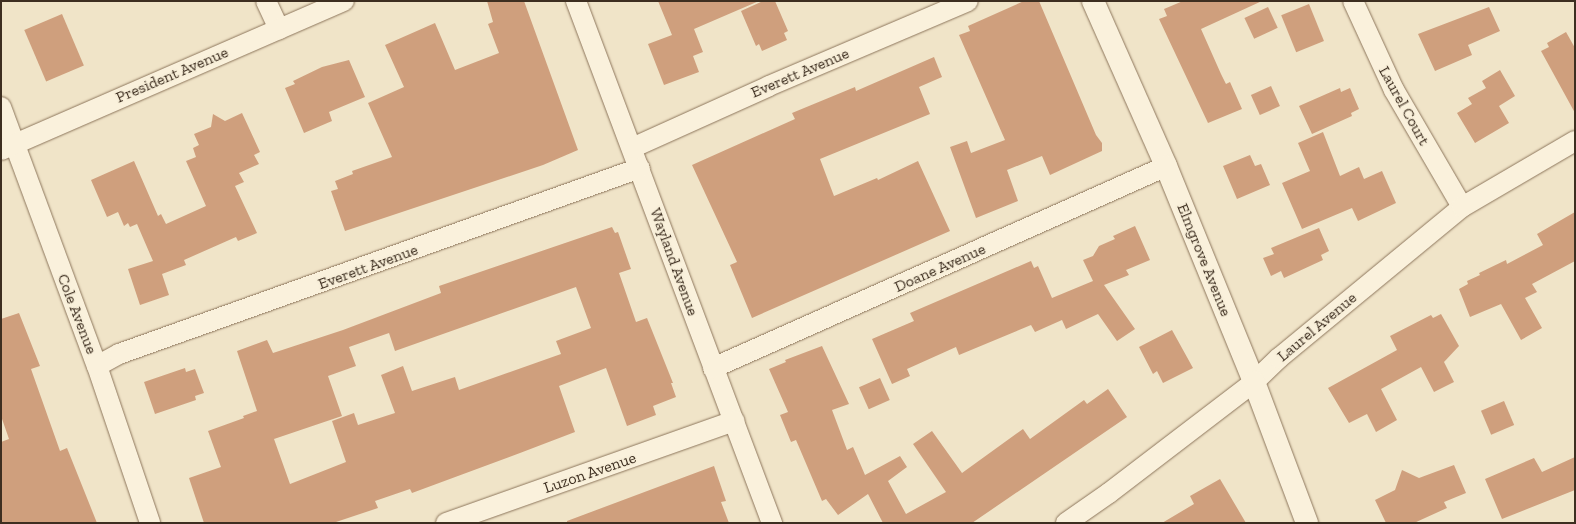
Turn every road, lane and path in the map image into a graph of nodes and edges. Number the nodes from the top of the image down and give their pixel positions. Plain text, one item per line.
1 (266, 1) edge
2 (344, 1) edge
3 (576, 1) edge
4 (968, 1) edge
5 (1093, 1) edge
6 (1353, 1) edge
7 (279, 29) junction
8 (1, 106) edge
9 (1575, 141) edge
10 (9, 146) edge
11 (632, 148) junction
12 (1166, 166) junction
13 (640, 168) junction
14 (1462, 207) junction
15 (97, 366) junction
16 (713, 368) junction
17 (1254, 382) junction
18 (734, 422) junction
19 (150, 523) edge
20 (446, 523) edge
21 (772, 523) edge
22 (1066, 523) edge
23 (1307, 523) edge

1 - 7 street
2 - 7 street, President Avenue
3 - 11 street, Wayland Avenue
4 - 11 street, Everett Avenue
5 - 12 street, Elmgrove Avenue
6 - 14 street, Laurel Court
7 - 10 street, President Avenue
8 - 10 street, Cole Avenue
9 - 14 street, Laurel Avenue
10 - 15 street, Cole Avenue
11 - 13 street, Wayland Avenue
12 - 16 street, Doane Avenue
12 - 17 street, Elmgrove Avenue
13 - 15 street, Everett Avenue
13 - 16 street, Wayland Avenue
14 - 17 street, Laurel Avenue
15 - 19 street, Cole Avenue
16 - 18 street, Wayland Avenue
17 - 22 street, Laurel Avenue
17 - 23 street, Elmgrove Avenue
18 - 20 street, Luzon Avenue
18 - 21 street, Wayland Avenue

